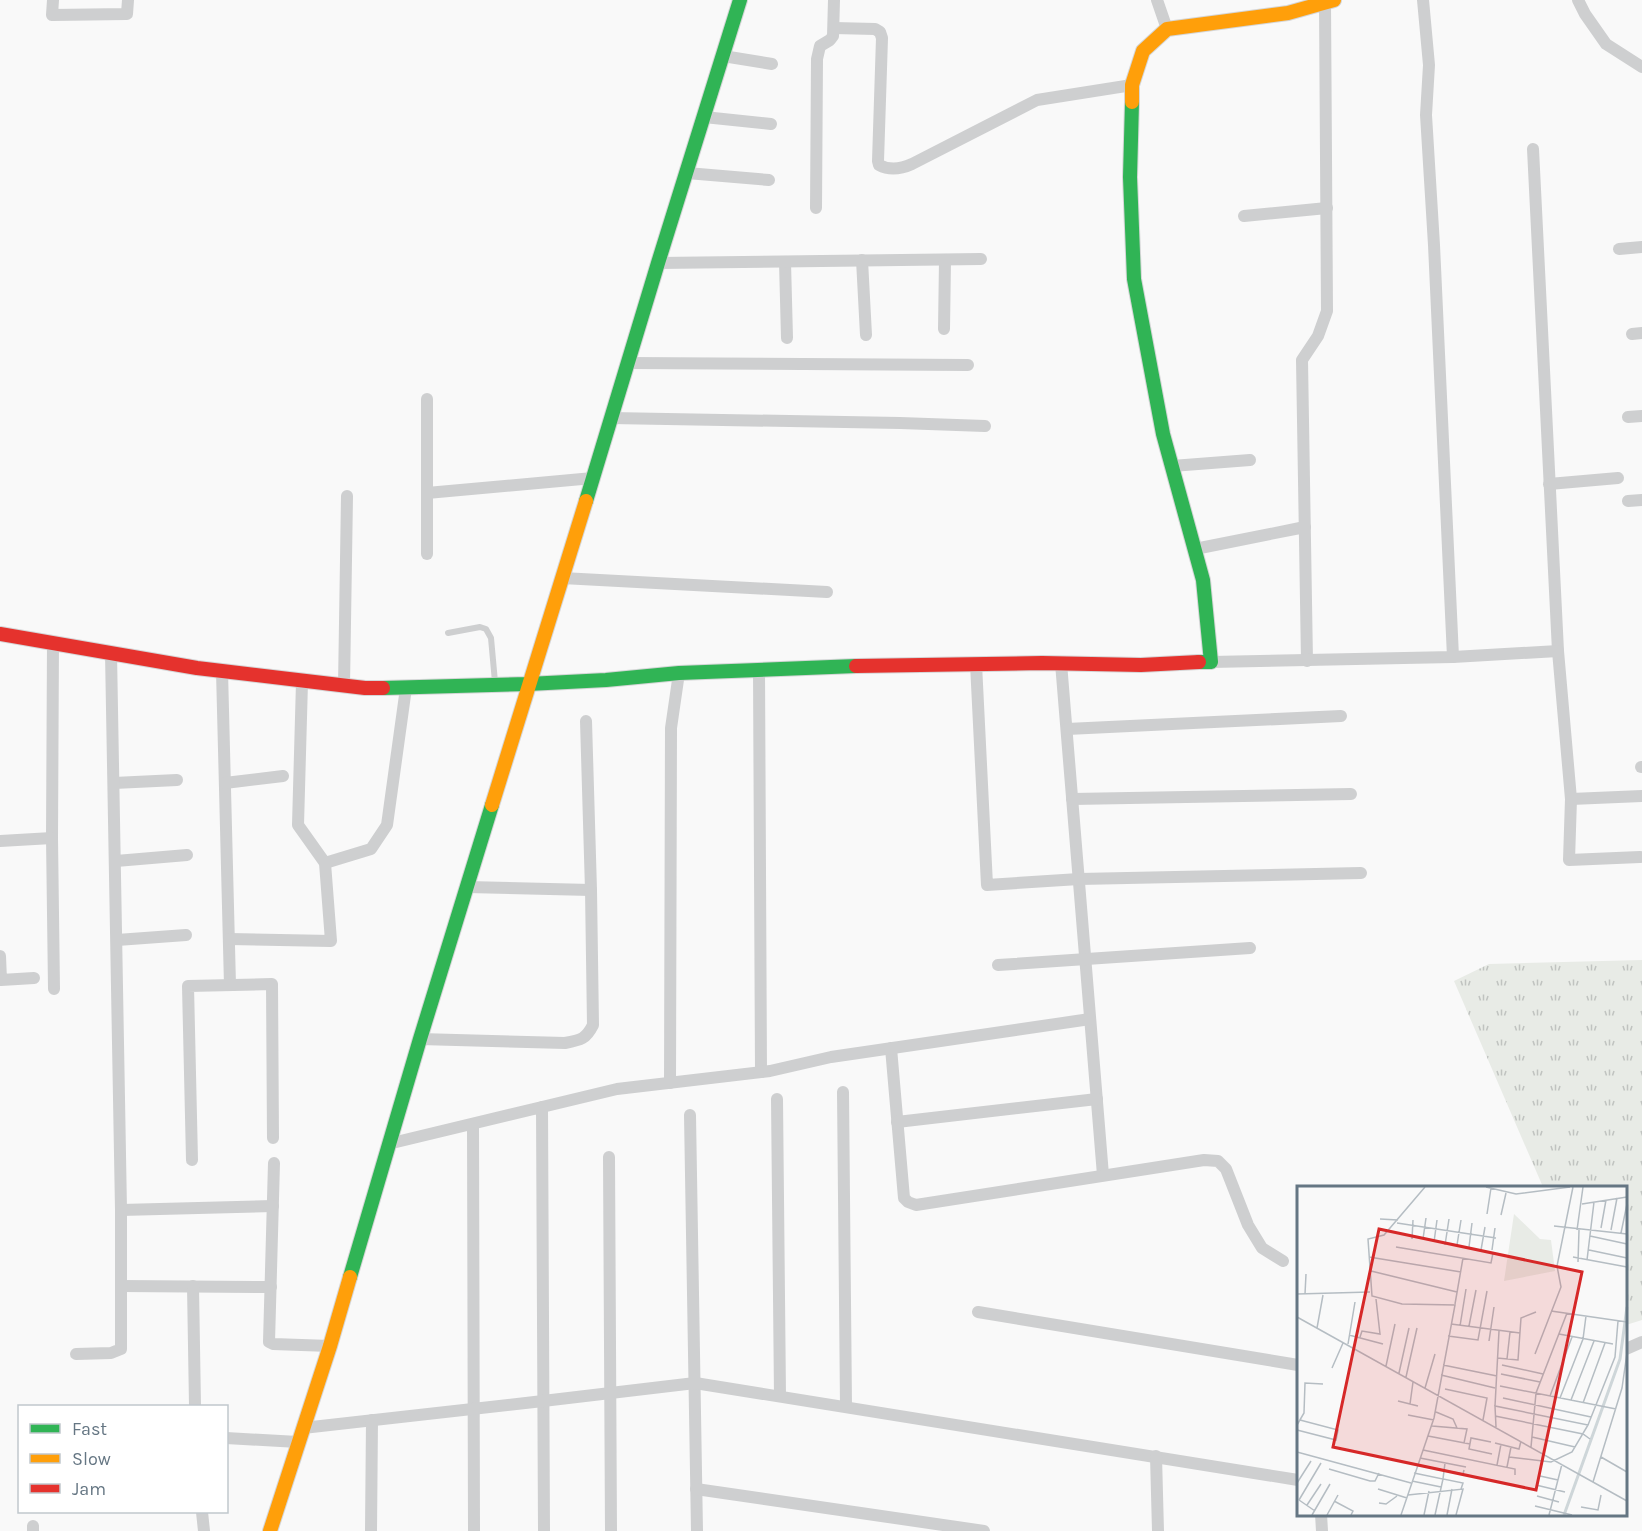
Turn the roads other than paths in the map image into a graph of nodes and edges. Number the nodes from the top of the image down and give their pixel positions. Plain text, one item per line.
1 (53, 0) edge
2 (128, 0) edge
3 (740, 0) edge
4 (834, 0) edge
5 (1157, 0) edge
6 (1423, 0) edge
7 (1577, 0) edge
8 (1330, 1) edge
9 (834, 28) junction
10 (1167, 29) junction
11 (723, 56) junction
12 (772, 64) dead end
13 (1642, 67) edge
14 (1132, 85) junction
15 (704, 117) junction
16 (771, 124) dead end
17 (1533, 149) dead end
18 (687, 173) junction
19 (769, 180) dead end
20 (816, 208) dead end
21 (1327, 208) junction
22 (1244, 216) dead end
23 (1642, 247) edge
24 (1619, 249) dead end
25 (981, 259) dead end
26 (862, 260) junction
27 (945, 260) junction
28 (785, 262) junction
29 (658, 263) junction
30 (944, 329) dead end
31 (866, 335) dead end
32 (787, 338) dead end
33 (629, 363) junction
34 (968, 365) dead end
35 (427, 399) dead end
36 (1642, 416) edge
37 (1628, 417) dead end
38 (611, 418) junction
39 (985, 426) dead end
40 (1250, 460) dead end
41 (1172, 466) junction
42 (593, 478) junction
43 (1618, 478) dead end
44 (1550, 484) junction
45 (427, 493) junction
46 (347, 496) dead end
47 (1642, 500) edge
48 (1628, 501) dead end
49 (1305, 528) junction
50 (1195, 549) junction
51 (427, 554) dead end
52 (562, 579) junction
53 (827, 592) dead end
54 (448, 633) dead end
55 (0, 634) edge
56 (53, 643) junction
57 (1558, 651) junction
58 (111, 653) junction
59 (1453, 657) junction
60 (1307, 661) junction
61 (1211, 662) junction
62 (1061, 663) junction
63 (976, 664) junction
64 (759, 670) junction
65 (222, 671) junction
66 (679, 673) junction
67 (302, 682) junction
68 (528, 684) junction
69 (495, 685) junction
70 (344, 686) junction
71 (406, 688) junction
72 (1341, 716) dead end
73 (586, 721) dead end
74 (1067, 729) junction
75 (283, 776) dead end
76 (177, 780) dead end
77 (114, 783) junction
78 (225, 783) junction
79 (1351, 794) dead end
80 (1642, 796) edge
81 (1072, 799) junction
82 (1571, 799) junction
83 (52, 838) junction
84 (0, 841) edge
85 (187, 855) dead end
86 (1640, 857) dead end
87 (116, 861) junction
88 (324, 863) junction
89 (1361, 873) dead end
90 (1079, 879) junction
91 (467, 886) junction
92 (591, 890) junction
93 (186, 935) dead end
94 (229, 939) junction
95 (117, 940) junction
96 (1250, 948) dead end
97 (0, 956) edge
98 (1085, 958) junction
99 (998, 965) dead end
100 (34, 978) dead end
101 (230, 985) junction
102 (54, 989) dead end
103 (1090, 1019) junction
104 (420, 1039) junction
105 (891, 1048) junction
106 (761, 1072) junction
107 (670, 1083) junction
108 (843, 1092) dead end
109 (777, 1099) dead end
110 (1097, 1099) junction
111 (542, 1107) junction
112 (690, 1115) dead end
113 (897, 1122) junction
114 (473, 1124) junction
115 (273, 1138) dead end
116 (388, 1144) junction
117 (609, 1157) dead end
118 (192, 1161) dead end
119 (274, 1163) dead end
120 (1103, 1175) junction
121 (273, 1206) junction
122 (121, 1210) junction
123 (1283, 1261) dead end
124 (121, 1286) junction
125 (193, 1286) junction
126 (271, 1287) junction
127 (978, 1312) dead end
128 (1642, 1342) edge
129 (330, 1346) junction
130 (1627, 1349) edge
131 (76, 1354) dead end
132 (1297, 1365) edge
133 (695, 1383) junction
134 (610, 1394) junction
135 (780, 1396) junction
136 (543, 1401) junction
137 (195, 1405) edge
138 (846, 1406) junction
139 (474, 1408) junction
140 (372, 1420) junction
141 (303, 1428) junction
142 (228, 1438) edge
143 (298, 1442) junction
144 (1156, 1456) junction
145 (1297, 1480) edge
146 (696, 1489) junction
147 (202, 1513) edge
148 (1321, 1516) edge
149 (204, 1531) edge
150 (270, 1531) edge
151 (371, 1531) edge
152 (474, 1531) edge
153 (544, 1531) edge
154 (610, 1531) edge
155 (697, 1531) edge
156 (984, 1531) edge
157 (1158, 1531) edge
158 (1322, 1531) edge

1 - 2 street
3 - 11 street
4 - 9 street
5 - 10 street
6 - 59 street
7 - 13 street
8 - 10 street
8 - 21 street
9 - 14 street
9 - 20 street
10 - 14 street
11 - 12 street
11 - 15 street
14 - 41 street
15 - 16 street
15 - 18 street
17 - 44 street
18 - 19 street
18 - 29 street
21 - 22 street
21 - 49 street
23 - 24 street
25 - 27 street
26 - 27 street
26 - 28 street
26 - 31 street
27 - 30 street
28 - 29 street
28 - 32 street
29 - 33 street
33 - 34 street
33 - 38 street
35 - 45 street
36 - 37 street
38 - 39 street
38 - 42 street
40 - 41 street
41 - 50 street
42 - 45 street
42 - 52 street
43 - 44 street
44 - 57 street
45 - 51 street
46 - 70 street
47 - 48 street
49 - 50 street
49 - 60 street
50 - 61 street
52 - 53 street
52 - 68 street
54 - 69 lane
55 - 56 street
56 - 58 street
56 - 83 street
57 - 59 street
57 - 82 street
58 - 65 street
58 - 77 street
59 - 60 street
60 - 61 street
61 - 62 street
62 - 63 street
62 - 74 street
63 - 64 street
63 - 90 street
64 - 66 street
64 - 106 street
65 - 67 street
65 - 78 street
66 - 68 street
66 - 107 street
67 - 70 street
67 - 88 street
68 - 69 street
68 - 91 street
69 - 71 street
70 - 71 street
71 - 88 street
72 - 74 street
73 - 92 street
74 - 81 street
75 - 78 street
76 - 77 street
77 - 87 street
78 - 94 street
79 - 81 street
80 - 82 street
81 - 90 street
82 - 86 street
83 - 84 street
83 - 102 street
85 - 87 street
87 - 95 street
88 - 94 street
89 - 90 street
90 - 98 street
91 - 92 street
91 - 104 street
92 - 104 street
93 - 95 street
94 - 101 street
95 - 122 street
96 - 98 street
97 - 100 street
98 - 99 street
98 - 103 street
101 - 115 street
101 - 118 street
103 - 105 street
103 - 110 street
104 - 116 street
105 - 106 street
105 - 113 street
106 - 107 street
107 - 111 street
108 - 138 street
109 - 135 street
110 - 113 street
110 - 120 street
111 - 114 street
111 - 136 street
112 - 133 street
113 - 120 street
114 - 116 street
114 - 139 street
116 - 129 street
117 - 134 street
119 - 121 street
120 - 123 street
121 - 122 street
121 - 126 street
122 - 124 street
124 - 125 street
124 - 131 street
125 - 126 street
125 - 137 street
126 - 129 street
127 - 132 street
128 - 130 street
129 - 141 street
133 - 134 street
133 - 135 street
133 - 146 street
134 - 136 street
134 - 154 street
135 - 138 street
136 - 139 street
136 - 153 street
138 - 144 street
139 - 140 street
139 - 152 street
140 - 141 street
140 - 151 street
141 - 143 street
142 - 143 street
143 - 150 street
144 - 145 street
144 - 157 street
146 - 155 street
146 - 156 street
147 - 149 street
148 - 158 street

